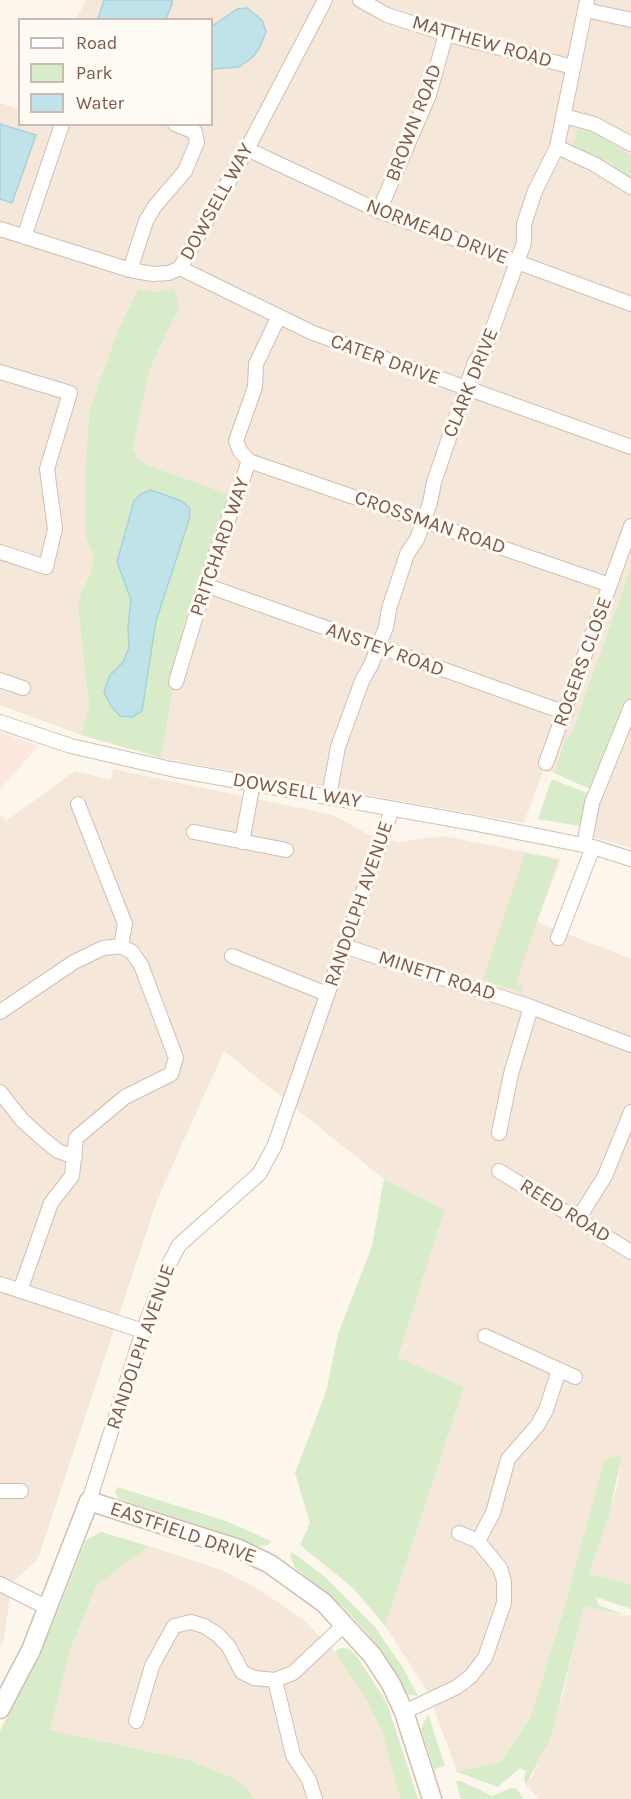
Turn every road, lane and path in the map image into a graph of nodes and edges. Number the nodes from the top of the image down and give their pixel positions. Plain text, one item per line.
1 (325, 0) edge
2 (360, 0) edge
3 (586, 5) edge
4 (631, 20) edge
5 (446, 34) junction
6 (573, 67) junction
7 (564, 116) junction
8 (61, 126) edge
9 (180, 126) edge
10 (631, 144) edge
11 (557, 147) junction
12 (248, 149) junction
13 (631, 187) edge
14 (379, 211) junction
15 (0, 229) edge
16 (24, 237) junction
17 (516, 262) junction
18 (180, 268) junction
19 (130, 270) junction
20 (631, 304) edge
21 (279, 316) junction
22 (0, 372) edge
23 (466, 389) junction
24 (631, 447) edge
25 (249, 461) junction
26 (423, 520) junction
27 (631, 526) edge
28 (0, 552) edge
29 (205, 585) junction
30 (610, 585) junction
31 (378, 648) junction
32 (0, 680) edge
33 (176, 682) dead end
34 (23, 688) dead end
35 (631, 707) edge
36 (566, 713) junction
37 (0, 722) edge
38 (546, 764) dead end
39 (253, 783) junction
40 (329, 796) junction
41 (78, 804) dead end
42 (392, 809) junction
43 (194, 832) dead end
44 (242, 842) junction
45 (588, 846) junction
46 (286, 850) dead end
47 (631, 859) edge
48 (558, 938) dead end
49 (121, 946) junction
50 (344, 946) junction
51 (232, 956) dead end
52 (327, 994) junction
53 (531, 1007) junction
54 (0, 1011) edge
55 (631, 1045) edge
56 (0, 1092) edge
57 (631, 1112) edge
58 (499, 1133) dead end
59 (75, 1157) junction
60 (500, 1171) dead end
61 (578, 1219) junction
62 (631, 1252) edge
63 (0, 1284) edge
64 (20, 1291) junction
65 (143, 1331) junction
66 (485, 1336) dead end
67 (560, 1370) junction
68 (574, 1377) dead end
69 (0, 1491) edge
70 (21, 1491) dead end
71 (89, 1501) junction
72 (459, 1533) dead end
73 (478, 1541) junction
74 (0, 1584) edge
75 (48, 1608) junction
76 (345, 1623) junction
77 (275, 1680) junction
78 (0, 1708) edge
79 (404, 1712) junction
80 (136, 1721) dead end
81 (315, 1799) edge
82 (432, 1799) edge

1 - 12 street, DOWSELL WAY
2 - 5 street, MATTHEW ROAD
3 - 4 street
3 - 6 street, CLARK DRIVE
5 - 6 street, MATTHEW ROAD
5 - 14 street, BROWN ROAD
6 - 7 street, CLARK DRIVE
7 - 10 street
7 - 11 street, CLARK DRIVE
8 - 16 street
9 - 19 street
11 - 13 street
11 - 17 street, CLARK DRIVE
12 - 14 street, NORMEAD DRIVE
12 - 18 street, DOWSELL WAY
14 - 17 street, NORMEAD DRIVE
15 - 16 street, DOWSELL WAY
16 - 19 street, DOWSELL WAY
17 - 20 street, NORMEAD DRIVE
17 - 23 street, CLARK DRIVE
18 - 19 street, DOWSELL WAY
18 - 21 street, CATER DRIVE
21 - 23 street, CATER DRIVE
21 - 25 street, PRITCHARD WAY
22 - 28 street
23 - 24 street, CATER DRIVE
23 - 26 street, CLARK DRIVE
25 - 26 street, CROSSMAN ROAD
25 - 29 street, PRITCHARD WAY
26 - 30 street, CROSSMAN ROAD
26 - 31 street, CLARK DRIVE
27 - 30 street, ROGERS CLOSE
29 - 31 street, ANSTEY ROAD
29 - 33 street, PRITCHARD WAY
30 - 36 street, ROGERS CLOSE
31 - 36 street, ANSTEY ROAD
31 - 40 street, CLARK DRIVE
32 - 34 street
35 - 45 street
36 - 38 street, ROGERS CLOSE
37 - 39 street, DOWSELL WAY
39 - 40 street, DOWSELL WAY
39 - 44 street
40 - 42 street, DOWSELL WAY
41 - 49 street
42 - 45 street, DOWSELL WAY
42 - 50 street, RANDOLPH AVENUE
43 - 44 street
44 - 46 street
45 - 47 street, DOWSELL WAY
45 - 48 street
49 - 54 street
49 - 59 street
50 - 52 street, RANDOLPH AVENUE
50 - 53 street, MINETT ROAD
51 - 52 street
52 - 65 street, RANDOLPH AVENUE
53 - 55 street, MINETT ROAD
53 - 58 street
56 - 59 street
57 - 61 street
59 - 64 street
60 - 61 street, REED ROAD
61 - 62 street, REED ROAD
63 - 64 street
64 - 65 street
65 - 71 street, RANDOLPH AVENUE
66 - 67 street
67 - 68 street
67 - 73 street
69 - 70 street
71 - 75 street, RANDOLPH AVENUE
71 - 76 street, EASTFIELD DRIVE
72 - 73 street
73 - 79 street
74 - 75 street
75 - 78 street, RANDOLPH AVENUE
76 - 77 street
76 - 79 street, EASTFIELD DRIVE
77 - 80 street
77 - 81 street
79 - 82 street, EASTFIELD DRIVE

